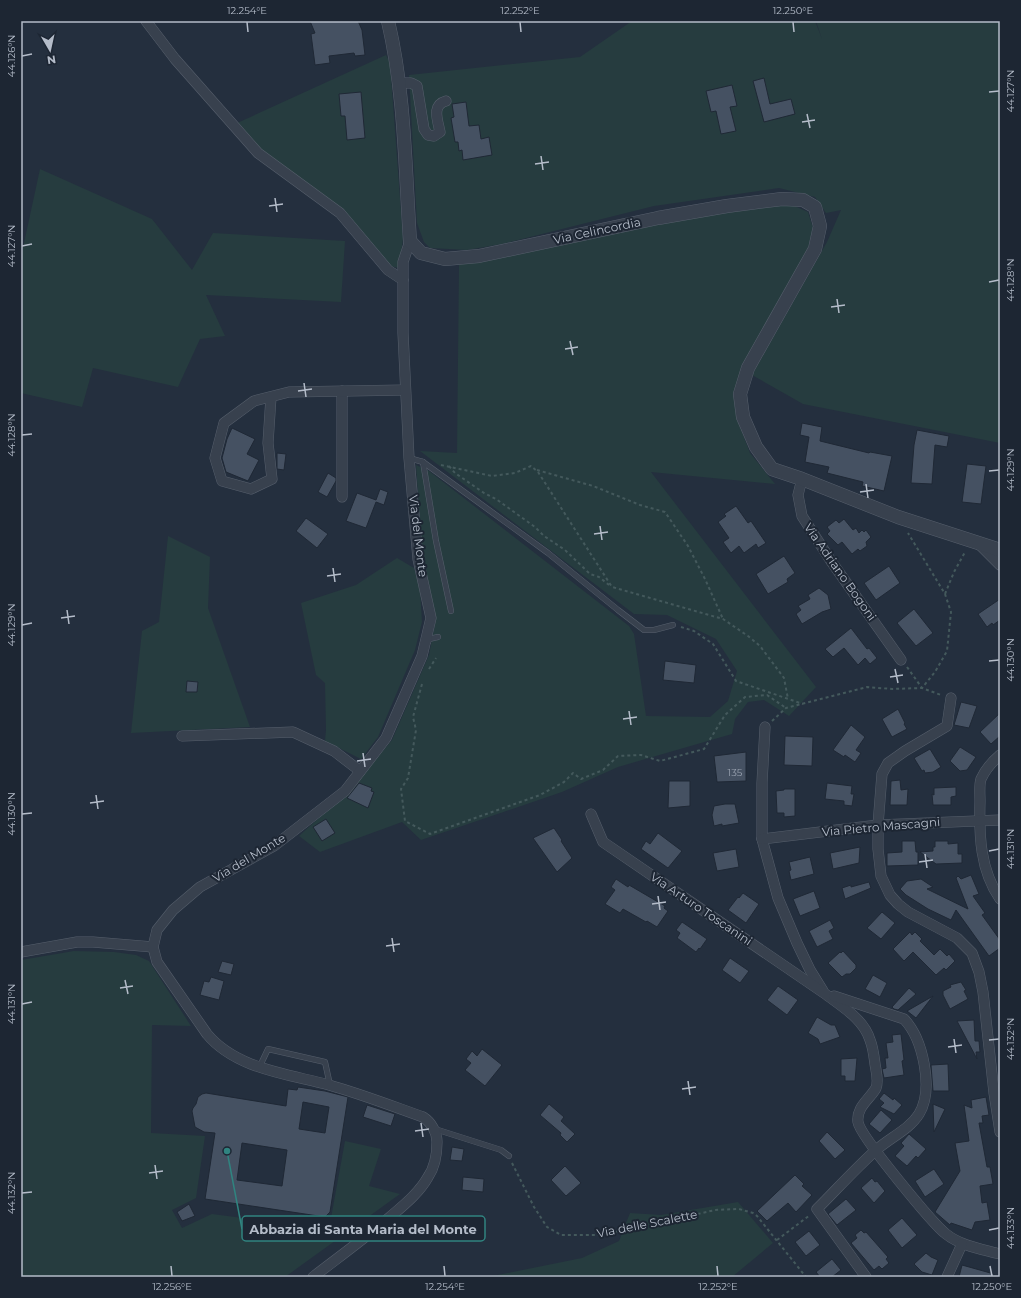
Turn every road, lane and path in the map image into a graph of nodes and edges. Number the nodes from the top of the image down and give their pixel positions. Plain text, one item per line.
1 (146, 21) edge
2 (388, 21) edge
3 (399, 83) junction
4 (446, 101) dead end
5 (410, 240) junction
6 (403, 280) junction
7 (405, 390) junction
8 (342, 391) junction
9 (271, 397) junction
10 (409, 458) junction
11 (423, 462) junction
12 (448, 466) junction
13 (535, 470) junction
14 (802, 478) junction
15 (342, 497) dead end
16 (974, 541) junction
17 (1000, 550) edge
18 (1000, 565) edge
19 (612, 587) junction
20 (945, 594) dead end
21 (451, 611) dead end
22 (723, 619) junction
23 (673, 625) joint
24 (438, 637) dead end
25 (422, 656) junction
26 (436, 658) dead end
27 (901, 660) joint
28 (425, 673) dead end
29 (423, 680) dead end
30 (951, 698) joint
31 (788, 699) junction
32 (804, 704) dead end
33 (765, 727) joint
34 (182, 736) dead end
35 (1000, 755) edge
36 (360, 771) junction
37 (591, 814) dead end
38 (980, 820) junction
39 (1000, 820) edge
40 (878, 825) junction
41 (762, 839) junction
42 (1000, 900) edge
43 (153, 947) junction
44 (21, 952) edge
45 (824, 993) junction
46 (259, 1068) junction
47 (330, 1085) junction
48 (434, 1129) junction
49 (1000, 1132) edge
50 (876, 1150) junction
51 (508, 1156) joint
52 (809, 1216) dead end
53 (777, 1240) junction
54 (962, 1244) junction
55 (1000, 1254) edge
56 (864, 1276) edge
57 (313, 1277) edge
58 (806, 1277) edge
59 (948, 1277) edge

1 - 6 street
2 - 3 street
3 - 4 street
3 - 5 street
5 - 6 street, Via del Monte
5 - 14 street, Via Celincordia
6 - 7 street, Via del Monte
7 - 8 street
7 - 10 street, Via del Monte
8 - 9 street
8 - 15 street
9 - 9 street
10 - 11 lane
10 - 25 street, Via del Monte
11 - 12 path
11 - 21 lane
11 - 23 lane
12 - 13 path
12 - 19 path
13 - 19 path
13 - 22 path
14 - 16 street, Via Celincordia
14 - 27 street, Via Adriano Bogoni
16 - 17 street, Via Celincordia
16 - 18 street
16 - 20 path
19 - 22 path
22 - 31 path
23 - 31 path
24 - 25 lane
25 - 36 street, Via del Monte
26 - 28 path
27 - 30 path
29 - 33 path
30 - 40 street
31 - 32 path
33 - 41 street
34 - 36 street
35 - 38 street
36 - 43 street, Via del Monte
37 - 45 street, Via Arturo Toscanini
38 - 39 street, Via Pietro Mascagni
38 - 40 street, Via Pietro Mascagni
38 - 42 street
40 - 41 street, Via Pietro Mascagni
40 - 49 street
41 - 45 street
43 - 44 street
43 - 46 street
45 - 50 street
45 - 50 street
46 - 47 street
46 - 47 lane
47 - 48 street
48 - 51 lane
48 - 57 street
50 - 54 street
50 - 56 street
51 - 53 path, Via delle Scalette
52 - 53 path
53 - 58 path, Via delle Scalette
54 - 55 street
54 - 59 street

